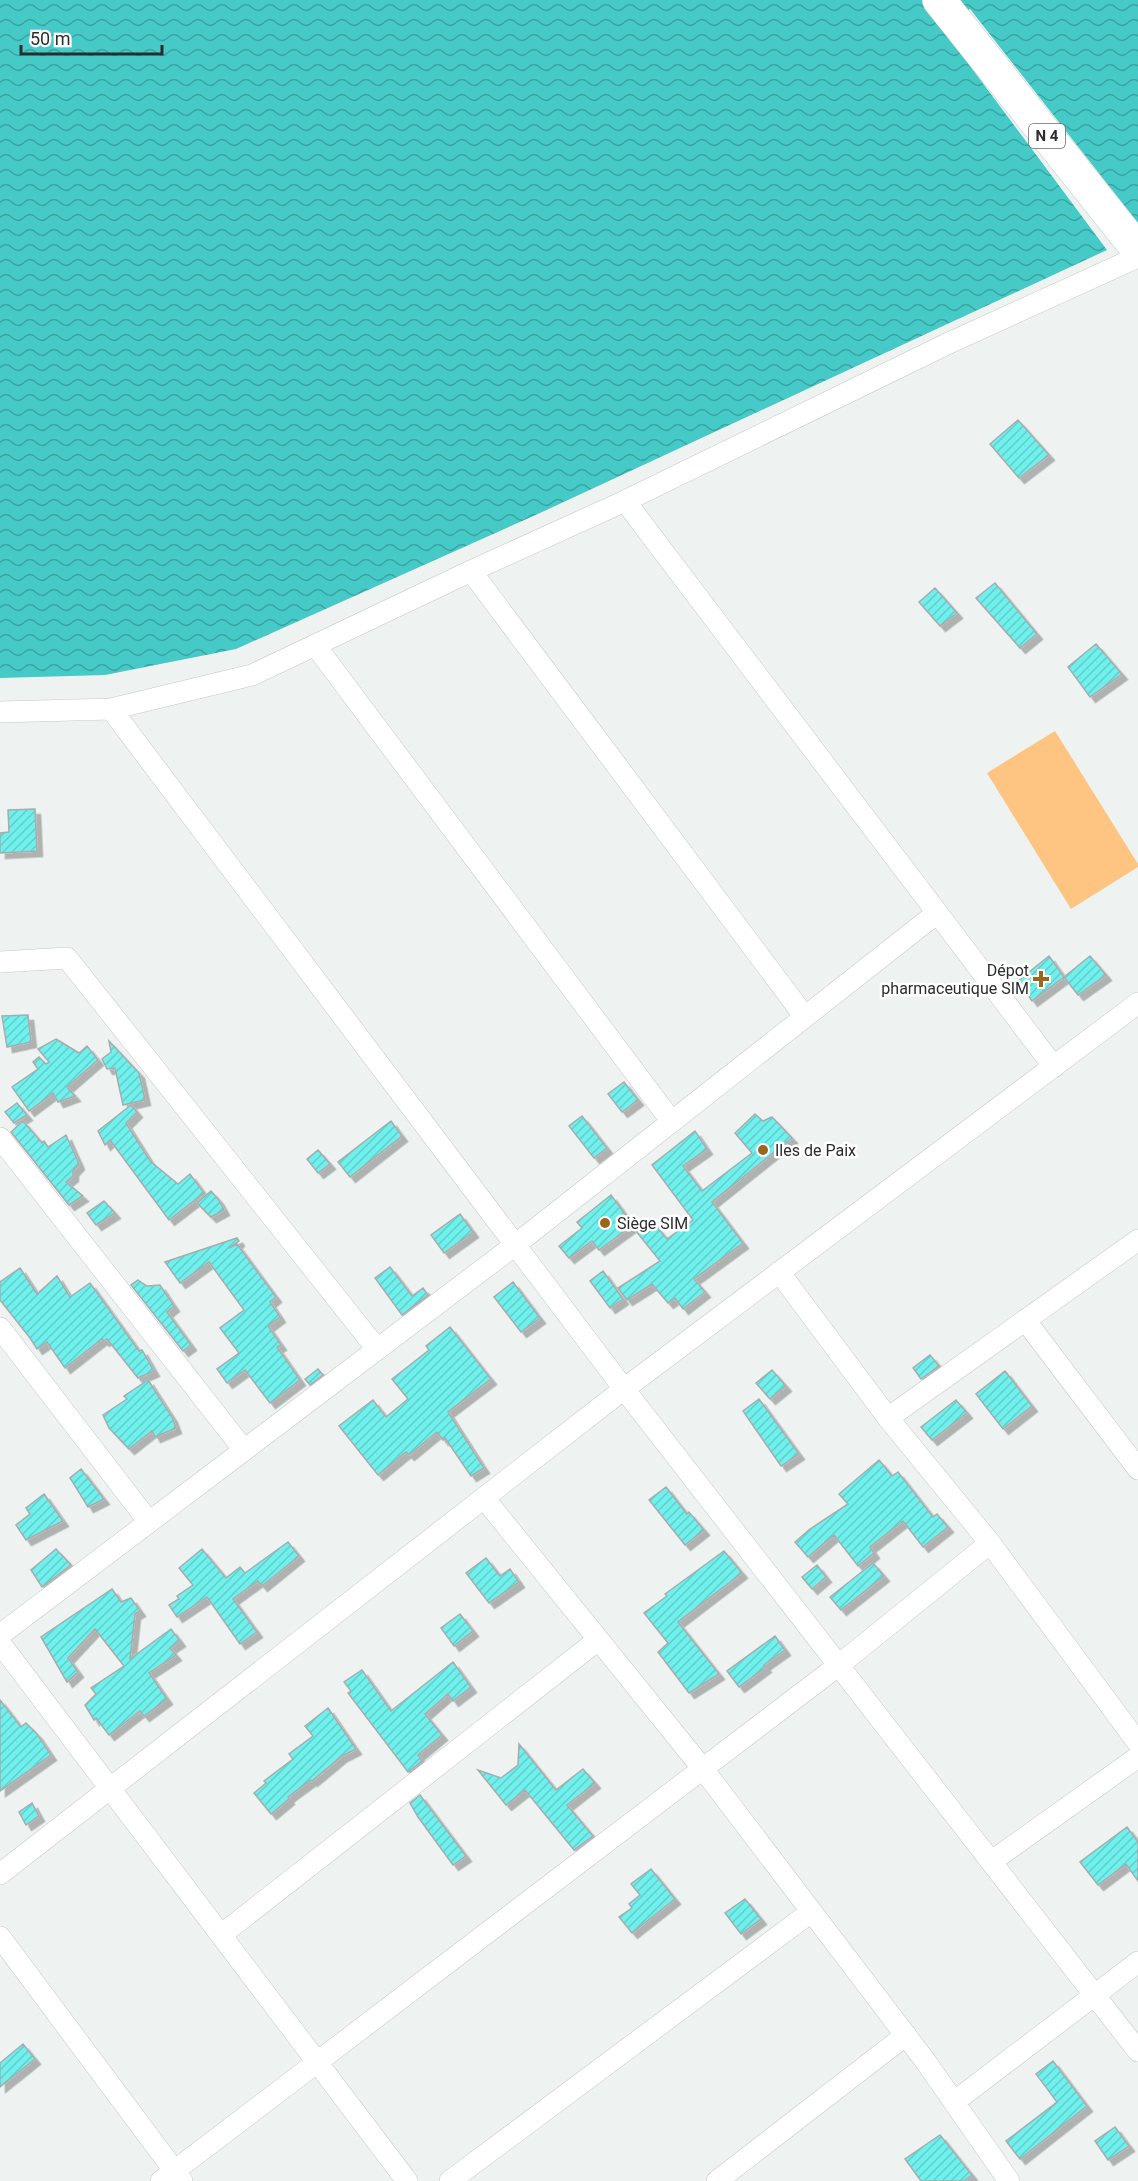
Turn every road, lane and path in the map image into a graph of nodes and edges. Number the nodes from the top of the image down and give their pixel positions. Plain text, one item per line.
1 (948, 11) edge
2 (1138, 250) edge
3 (1138, 257) edge
4 (625, 501) junction
5 (471, 571) junction
6 (315, 645) junction
7 (111, 709) junction
8 (0, 712) edge
9 (938, 913) junction
10 (0, 962) edge
11 (1138, 1003) edge
12 (805, 1017) junction
13 (1054, 1066) junction
14 (672, 1122) junction
15 (0, 1138) edge
16 (1138, 1240) edge
17 (515, 1245) junction
18 (779, 1272) junction
19 (1025, 1320) junction
20 (0, 1328) edge
21 (377, 1350) junction
22 (624, 1389) junction
23 (888, 1418) junction
24 (244, 1450) junction
25 (1138, 1469) edge
26 (484, 1498) junction
27 (149, 1522) junction
28 (990, 1543) junction
29 (0, 1635) edge
30 (598, 1640) junction
31 (0, 1643) edge
32 (839, 1665) junction
33 (1138, 1743) edge
34 (1138, 1757) edge
35 (703, 1769) junction
36 (110, 1788) junction
37 (992, 1861) junction
38 (0, 1874) edge
39 (811, 1912) junction
40 (220, 1935) junction
41 (0, 1937) edge
42 (1138, 1962) edge
43 (1095, 1994) junction
44 (906, 2035) junction
45 (1138, 2051) edge
46 (317, 2062) junction
47 (954, 2102) junction
48 (998, 2177) edge
49 (172, 2178) edge
50 (407, 2181) edge
51 (450, 2181) edge
52 (717, 2181) edge

1 - 2 highway, N 4
3 - 4 street
4 - 5 street
4 - 9 street
5 - 6 street
5 - 12 street
6 - 7 street
6 - 14 street
7 - 8 street
7 - 17 street
9 - 12 street
9 - 13 street
10 - 21 street
11 - 13 street
12 - 14 street
13 - 18 street
14 - 17 street
15 - 24 street
16 - 19 street
17 - 21 street
17 - 22 street
18 - 22 street
18 - 23 street
19 - 23 street
19 - 25 street
20 - 27 street
21 - 24 street
22 - 26 street
22 - 32 street
23 - 28 street
24 - 27 street
26 - 30 street
26 - 36 street
27 - 29 street
28 - 32 street
28 - 33 street
30 - 35 street
30 - 40 street
31 - 36 street
32 - 35 street
32 - 37 street
34 - 37 street
35 - 39 street
35 - 46 street
36 - 38 street
36 - 40 street
37 - 43 street
39 - 44 street
39 - 51 street
40 - 46 street
41 - 49 street
42 - 43 street
43 - 45 street
43 - 47 street
44 - 47 street
44 - 52 street
46 - 49 street
46 - 50 street
47 - 48 street

